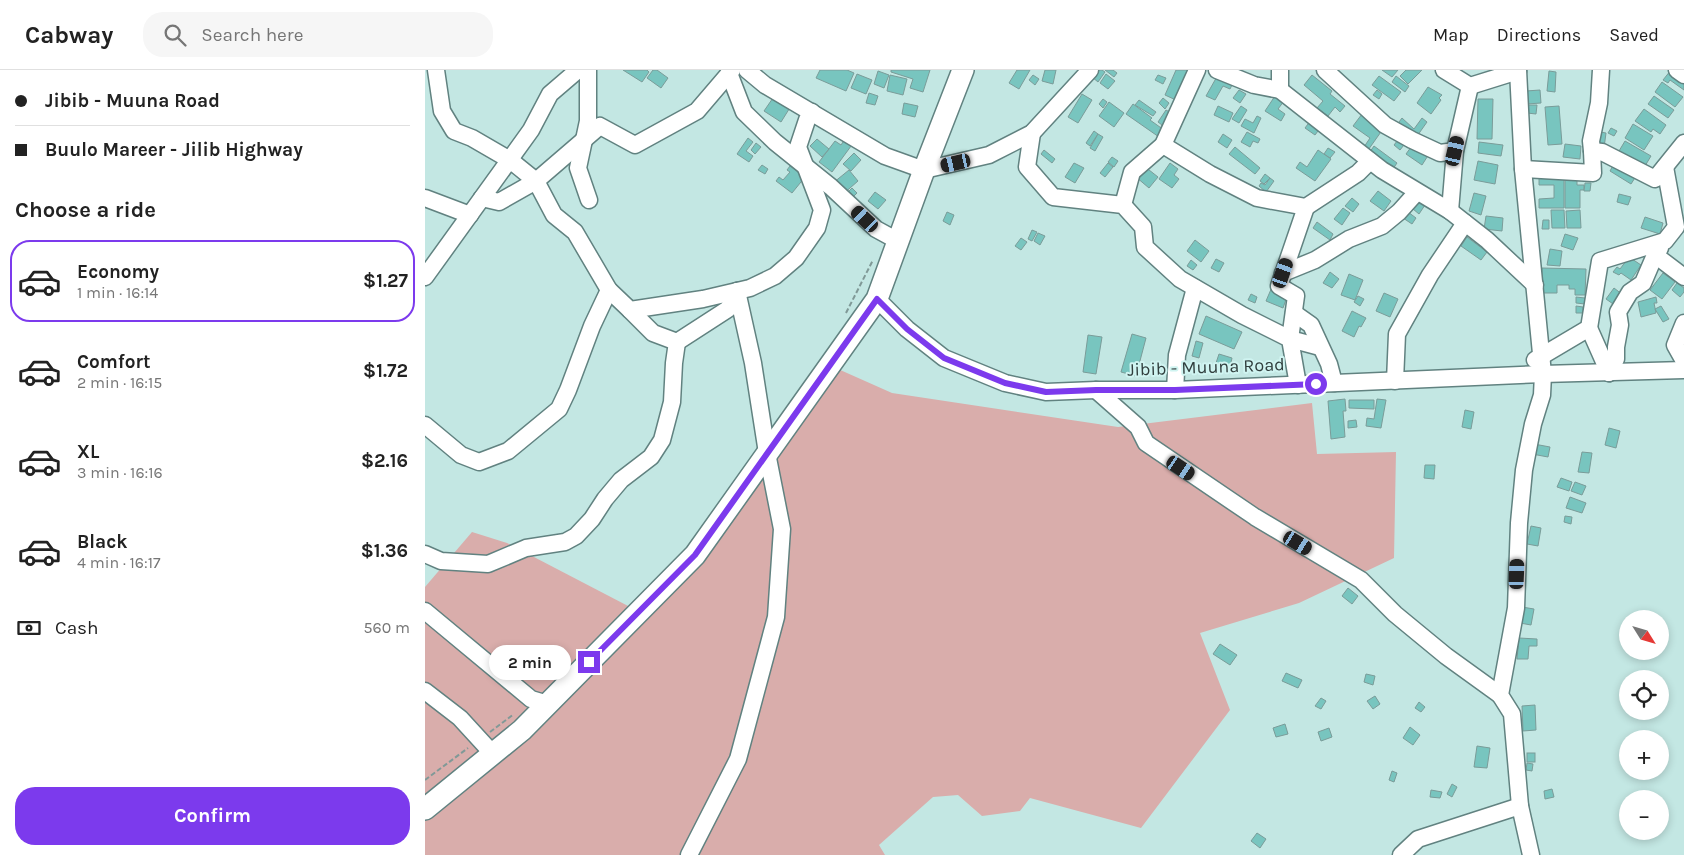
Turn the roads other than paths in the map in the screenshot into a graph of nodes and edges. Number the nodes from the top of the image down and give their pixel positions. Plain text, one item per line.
1 (436, 70) edge
2 (578, 70) edge
3 (588, 70) edge
4 (747, 70) edge
5 (963, 70) edge
6 (1090, 70) edge
7 (1197, 70) edge
8 (1217, 70) edge
9 (1280, 70) edge
10 (1325, 70) edge
11 (1444, 70) edge
12 (1601, 70) edge
13 (1677, 70) edge
14 (1518, 71) edge
15 (730, 72) edge
16 (1684, 75) edge
17 (763, 78) edge
18 (1470, 86) junction
19 (1281, 90) junction
20 (812, 112) junction
21 (1032, 133) junction
22 (584, 141) junction
23 (1684, 143) edge
24 (1163, 145) junction
25 (1592, 150) junction
26 (1455, 151) junction
27 (510, 160) junction
28 (1370, 161) junction
29 (804, 166) junction
30 (1665, 167) junction
31 (924, 170) junction
32 (1523, 170) junction
33 (536, 181) junction
34 (1417, 192) junction
35 (425, 198) edge
36 (482, 198) junction
37 (589, 200) dead end
38 (1123, 205) junction
39 (1307, 207) junction
40 (1450, 211) junction
41 (470, 215) junction
42 (1465, 223) junction
43 (1665, 240) junction
44 (898, 241) junction
45 (1655, 255) junction
46 (1283, 273) junction
47 (425, 277) edge
48 (1684, 277) edge
49 (1535, 285) junction
50 (1195, 288) junction
51 (609, 290) junction
52 (737, 291) junction
53 (877, 299) junction
54 (630, 310) junction
55 (1293, 313) junction
56 (1684, 324) edge
57 (1589, 328) junction
58 (1290, 339) junction
59 (677, 342) junction
60 (1321, 347) junction
61 (1542, 355) junction
62 (1684, 361) edge
63 (1684, 370) edge
64 (1609, 373) junction
65 (1543, 374) junction
66 (1511, 375) junction
67 (1395, 381) junction
68 (1334, 383) junction
69 (1298, 385) junction
70 (1096, 390) junction
71 (1175, 390) junction
72 (425, 425) edge
73 (767, 452) junction
74 (425, 554) edge
75 (425, 611) edge
76 (425, 691) edge
77 (1500, 695) junction
78 (548, 704) junction
79 (490, 744) junction
80 (1520, 806) junction
81 (425, 809) edge
82 (689, 855) edge
83 (1401, 855) edge
84 (1531, 855) edge

1 - 27 street
2 - 27 street
3 - 22 street
4 - 17 street
5 - 31 main road
6 - 21 street
7 - 24 street
8 - 19 street
9 - 19 street
10 - 26 street
11 - 18 street
12 - 25 street
13 - 16 street
14 - 18 street
14 - 32 street
15 - 22 street
15 - 29 street
17 - 20 street
18 - 26 street
19 - 28 street
20 - 29 street
20 - 31 street
21 - 31 street
21 - 38 street
22 - 33 street
22 - 37 street
23 - 30 street
24 - 38 street
24 - 39 street
25 - 30 street
25 - 32 street
26 - 40 street
27 - 33 street
27 - 36 street
28 - 34 street
28 - 39 street
29 - 44 street
29 - 52 street
30 - 43 street
31 - 44 main road
32 - 49 street
33 - 36 street
33 - 51 street
34 - 40 street
34 - 46 street
35 - 41 street
36 - 41 street
38 - 50 street
39 - 46 street
40 - 42 street
41 - 47 street
42 - 49 street
42 - 67 street
43 - 45 street
43 - 57 street
44 - 53 main road
45 - 48 street
45 - 64 street
46 - 55 street
49 - 61 street
50 - 58 street
50 - 71 street
51 - 54 street
51 - 72 street
52 - 54 street
52 - 59 street
52 - 73 street
53 - 70 street, Jibib - Muuna Road
53 - 73 main road
54 - 59 street
55 - 58 street
55 - 60 street
56 - 62 street
57 - 61 street
57 - 64 street
58 - 60 street
58 - 69 street
59 - 74 street
60 - 68 street
61 - 65 street
61 - 66 street
63 - 64 street, Jibib - Muuna Road
64 - 65 street, Jibib - Muuna Road
65 - 66 street, Jibib - Muuna Road
65 - 77 street
66 - 67 street, Jibib - Muuna Road
67 - 68 street, Jibib - Muuna Road
68 - 69 street, Jibib - Muuna Road
69 - 71 street, Jibib - Muuna Road
70 - 71 street, Jibib - Muuna Road
70 - 77 street
73 - 78 main road
73 - 82 street
75 - 78 street
76 - 79 street
77 - 80 street
78 - 79 main road
79 - 81 main road
80 - 83 street
80 - 84 street

